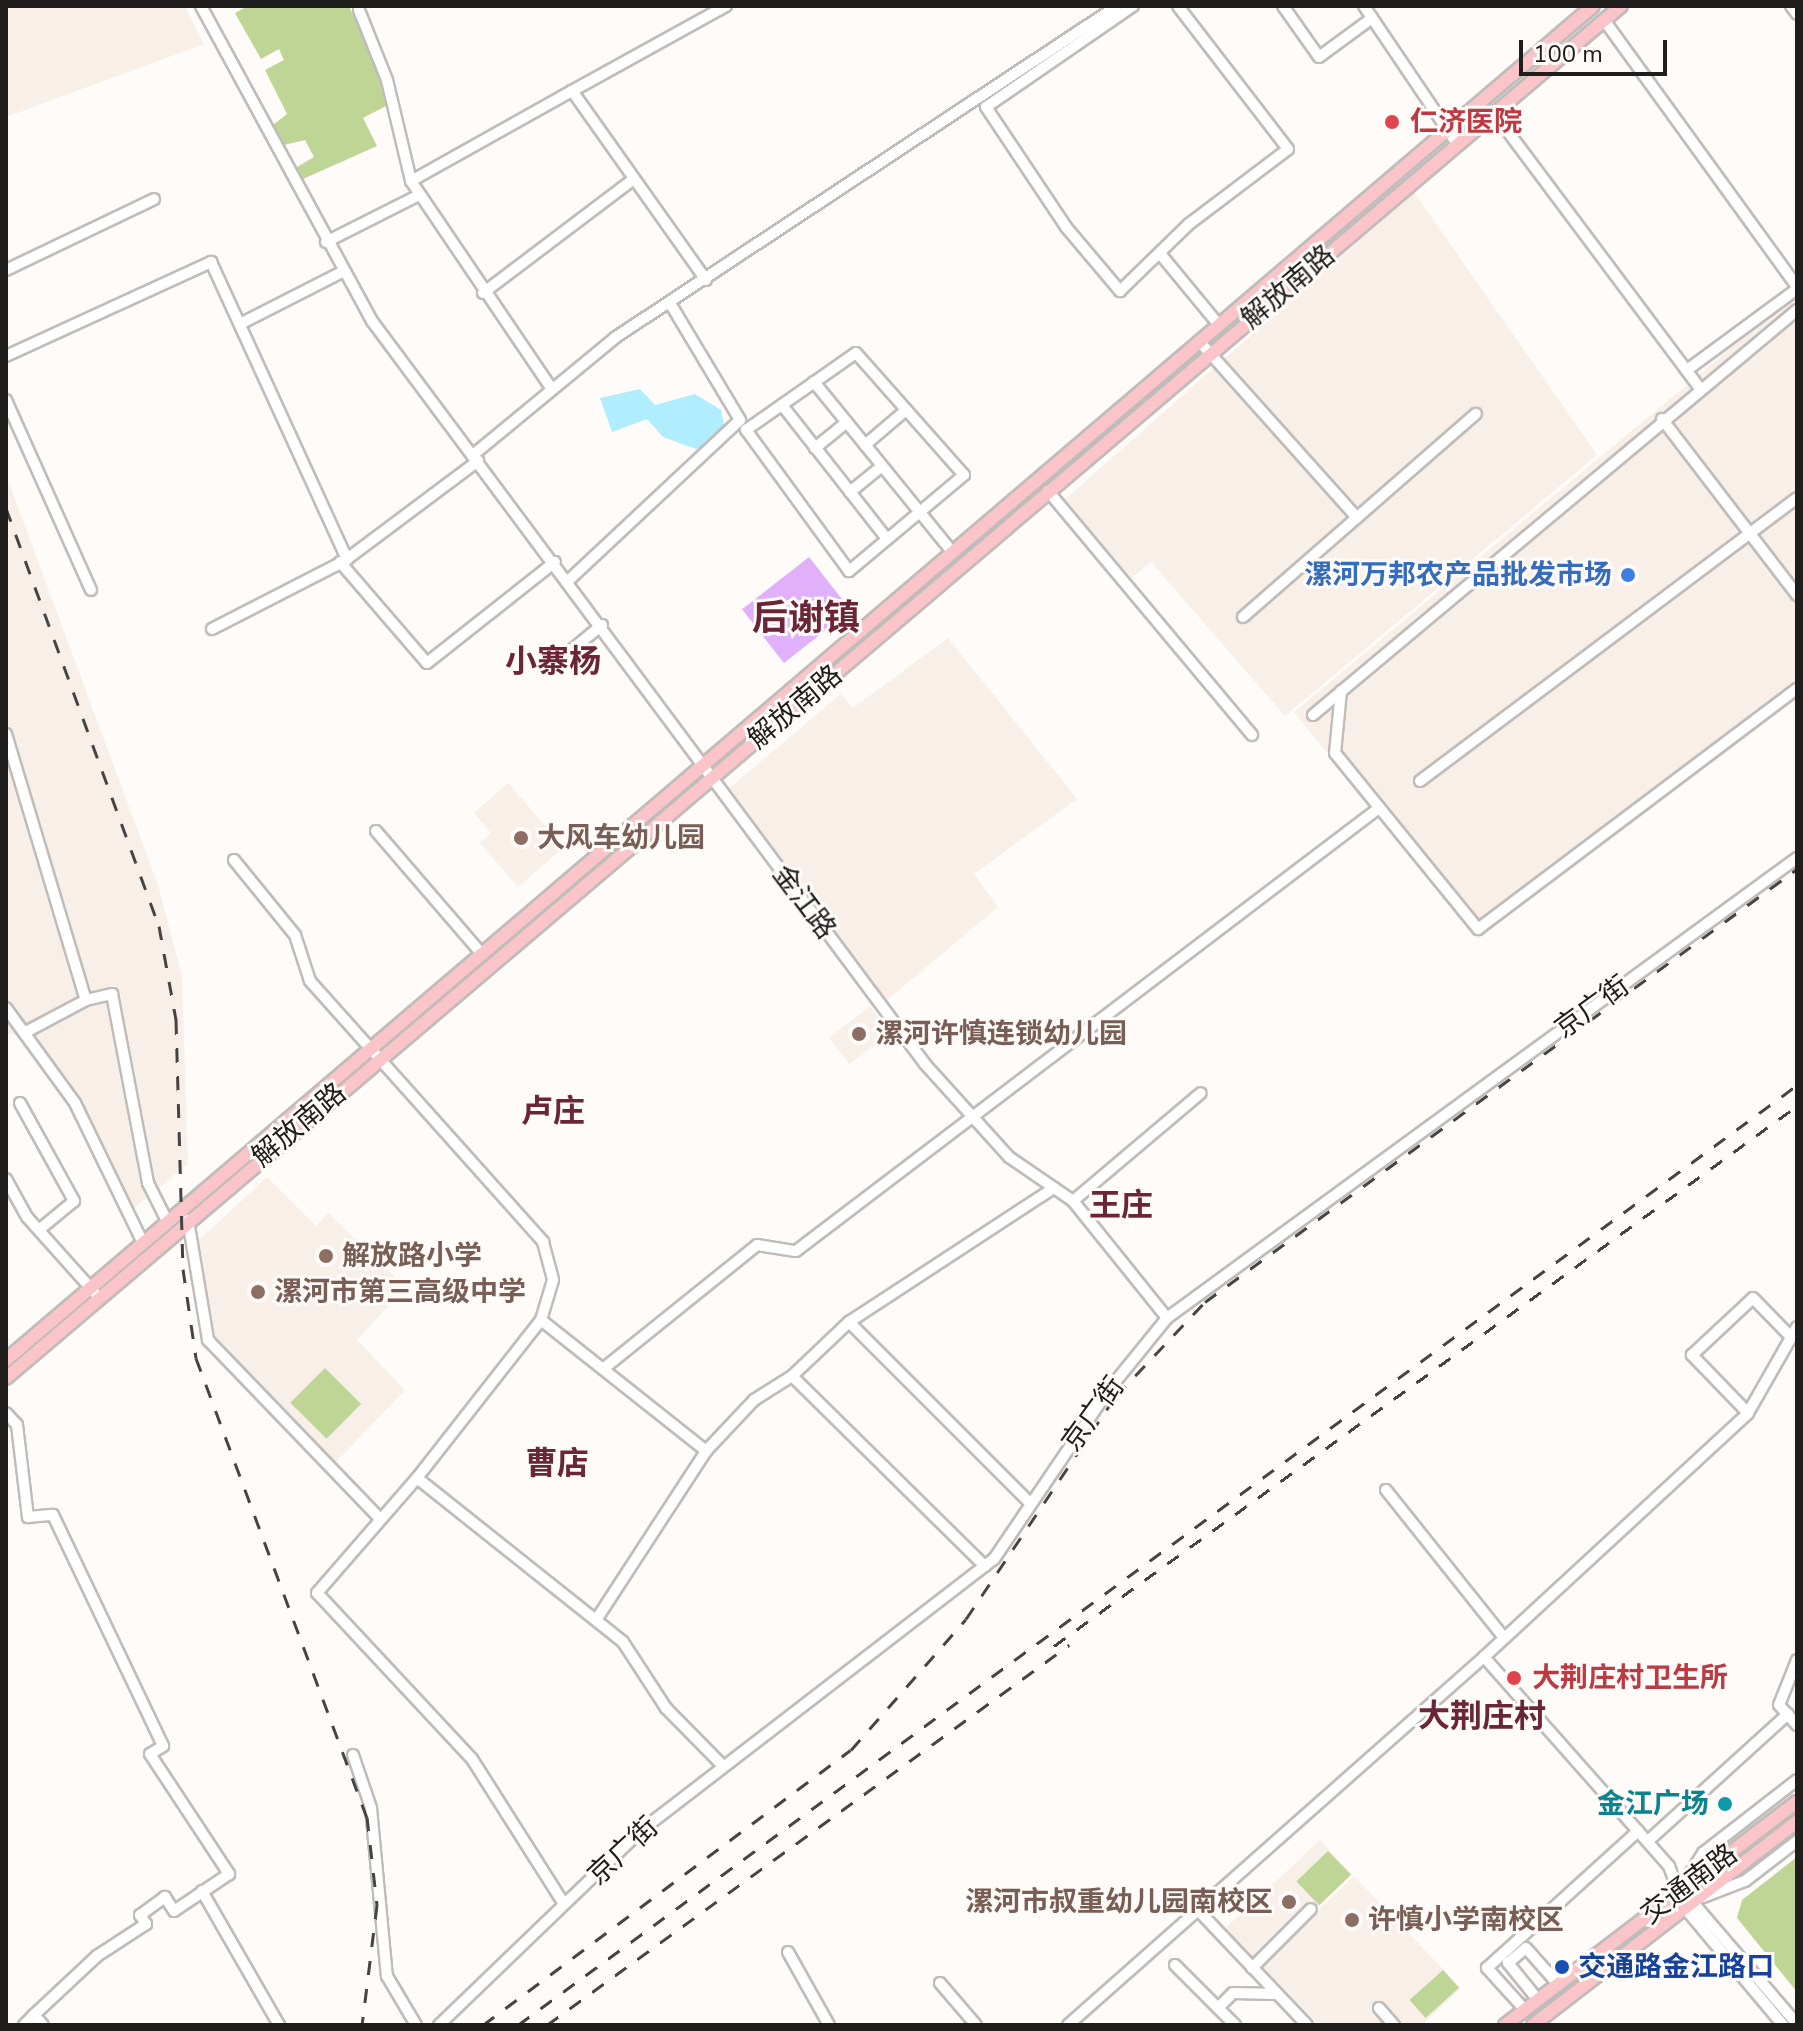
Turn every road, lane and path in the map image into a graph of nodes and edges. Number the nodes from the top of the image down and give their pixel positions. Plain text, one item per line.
1 (201, 6) edge
2 (726, 6) edge
3 (1117, 6) edge
4 (1133, 6) edge
5 (1178, 6) edge
6 (1283, 6) edge
7 (1593, 6) edge
8 (1621, 6) edge
9 (1791, 6) edge
10 (359, 10) dead end
11 (1369, 10) edge
12 (1797, 14) edge
13 (1604, 20) junction
14 (572, 91) junction
15 (1494, 113) junction
16 (1447, 129) junction
17 (1457, 144) junction
18 (634, 179) junction
19 (411, 181) junction
20 (419, 195) junction
21 (154, 199) dead end
22 (326, 242) junction
23 (1162, 256) junction
24 (6, 270) edge
25 (342, 272) junction
26 (706, 280) junction
27 (1797, 288) edge
28 (483, 293) junction
29 (670, 303) junction
30 (1797, 310) edge
31 (240, 324) junction
32 (1218, 324) junction
33 (1199, 341) junction
34 (1209, 353) junction
35 (6, 356) edge
36 (1687, 370) junction
37 (814, 382) junction
38 (1700, 388) junction
39 (552, 389) junction
40 (6, 400) edge
41 (782, 405) junction
42 (906, 410) junction
43 (1476, 414) dead end
44 (1662, 419) junction
45 (847, 422) junction
46 (865, 445) junction
47 (815, 448) junction
48 (475, 458) junction
49 (882, 466) junction
50 (1048, 491) junction
51 (850, 492) junction
52 (1797, 498) edge
53 (920, 512) junction
54 (1357, 518) junction
55 (1749, 534) junction
56 (887, 539) junction
57 (952, 552) junction
58 (344, 561) junction
59 (555, 562) junction
60 (569, 580) junction
61 (91, 590) dead end
62 (1797, 595) edge
63 (1243, 617) dead end
64 (602, 625) junction
65 (212, 629) dead end
66 (558, 661) dead end
67 (1797, 689) edge
68 (1341, 691) junction
69 (1313, 715) dead end
70 (6, 734) edge
71 (1252, 735) dead end
72 (703, 764) junction
73 (711, 778) junction
74 (1420, 781) dead end
75 (1379, 808) junction
76 (376, 831) dead end
77 (1797, 858) edge
78 (234, 860) dead end
79 (481, 953) junction
80 (86, 1000) junction
81 (6, 1008) edge
82 (24, 1033) junction
83 (368, 1048) junction
84 (378, 1060) junction
85 (1201, 1093) dead end
86 (20, 1103) dead end
87 (972, 1115) junction
88 (6, 1179) edge
89 (1054, 1188) junction
90 (1073, 1201) junction
91 (188, 1218) junction
92 (166, 1219) junction
93 (40, 1229) junction
94 (142, 1241) junction
95 (94, 1293) junction
96 (1167, 1318) junction
97 (541, 1320) junction
98 (849, 1322) junction
99 (1793, 1331) edge
100 (6, 1360) edge
101 (603, 1369) junction
102 (792, 1376) junction
103 (6, 1378) edge
104 (6, 1413) edge
105 (1748, 1413) junction
106 (18, 1433) junction
107 (6, 1443) edge
108 (706, 1451) junction
109 (417, 1478) junction
110 (1386, 1490) dead end
111 (1030, 1503) junction
112 (380, 1519) junction
113 (985, 1566) junction
114 (596, 1620) junction
115 (1504, 1638) junction
116 (1484, 1657) junction
117 (1797, 1660) edge
118 (1788, 1714) junction
119 (1797, 1725) edge
120 (353, 1755) dead end
121 (722, 1765) junction
122 (1797, 1780) edge
123 (1797, 1802) edge
124 (1797, 1822) edge
125 (1638, 1831) junction
126 (1648, 1841) junction
127 (1797, 1841) edge
128 (202, 1891) junction
129 (1679, 1891) junction
130 (564, 1904) junction
131 (1689, 1904) junction
132 (1311, 1909) dead end
133 (1198, 1910) junction
134 (788, 1952) dead end
135 (1175, 1965) dead end
136 (1252, 1968) junction
137 (940, 1983) dead end
138 (1558, 1984) junction
139 (1276, 1994) junction
140 (1538, 2000) junction
141 (1218, 2008) junction
142 (1379, 2008) dead end
143 (1525, 2010) junction
144 (34, 2015) junction
145 (1797, 2024) edge
146 (24, 2025) edge
147 (43, 2025) edge
148 (279, 2025) edge
149 (416, 2025) edge
150 (439, 2025) edge
151 (829, 2025) edge
152 (976, 2025) edge
153 (1068, 2025) edge
154 (1235, 2025) edge
155 (1307, 2025) edge
156 (1394, 2025) edge
157 (1505, 2025) edge
158 (1533, 2025) edge
159 (1783, 2025) edge

1 - 22 street, 金江路
2 - 14 street
3 - 26 street
4 - 23 street
5 - 23 street
6 - 11 street
7 - 16 main road, 解放南路
8 - 13 main road, 解放南路
9 - 12 street
10 - 19 street
11 - 16 street
13 - 15 main road, 解放南路
13 - 27 street
14 - 18 street
14 - 19 street
15 - 17 main road, 解放南路
15 - 36 street
16 - 17 street
16 - 32 main road, 解放南路
17 - 34 main road, 解放南路
18 - 26 street
18 - 28 street
19 - 20 street
20 - 22 street
20 - 28 street
21 - 24 street
22 - 25 street, 金江路
23 - 32 street
25 - 31 street
25 - 48 street, 金江路
26 - 29 street
27 - 36 street
28 - 39 street
29 - 39 street
29 - 60 street
30 - 38 street
31 - 35 street
31 - 58 street
32 - 33 main road, 解放南路
33 - 34 street
33 - 57 main road, 解放南路
34 - 50 main road, 解放南路
34 - 54 street
36 - 38 street
37 - 41 street
37 - 42 street
37 - 45 street
38 - 44 street
39 - 48 street
40 - 61 street
41 - 47 street
41 - 56 street
42 - 46 street
42 - 53 street
43 - 54 street
44 - 55 street
44 - 68 street
45 - 46 street
45 - 47 street
46 - 49 street
47 - 51 street
48 - 58 street
48 - 59 street, 金江路
49 - 51 street
49 - 53 street
50 - 71 street
50 - 73 main road, 解放南路
51 - 56 street
52 - 55 street
53 - 56 street
53 - 57 street
54 - 63 street
55 - 62 street
55 - 74 street
57 - 72 main road, 解放南路
58 - 59 street
58 - 65 street
59 - 60 street, 金江路
60 - 64 street, 金江路
64 - 66 street
64 - 72 street, 金江路
67 - 75 street
68 - 69 street
68 - 75 street
70 - 80 street
72 - 73 street, 金江路
72 - 79 main road, 解放南路
73 - 84 main road, 解放南路
73 - 87 street, 金江路
75 - 87 street
76 - 79 street
77 - 96 street, 京广街
78 - 83 street
79 - 83 main road, 解放南路
80 - 82 street
80 - 92 street
81 - 82 street
82 - 94 street
83 - 84 street
83 - 92 main road, 解放南路
84 - 91 main road, 解放南路
84 - 97 street
85 - 90 street
86 - 93 street
87 - 89 street, 金江路
87 - 101 street
88 - 93 street
89 - 90 street, 金江路
89 - 98 street
90 - 96 street, 金江路
91 - 95 main road, 解放南路
91 - 112 street
92 - 94 main road, 解放南路
93 - 95 street
94 - 95 main road, 解放南路
95 - 100 main road, 解放南路
95 - 103 main road, 解放南路
96 - 111 street, 京广街
97 - 101 street
97 - 109 street
98 - 102 street
98 - 111 street
99 - 105 street
99 - 105 street
101 - 108 street
102 - 108 street
102 - 113 street
104 - 106 street
105 - 115 street
106 - 107 street
106 - 128 street
108 - 114 street
109 - 112 street
109 - 114 street
110 - 115 street
111 - 113 street, 京广街
112 - 130 street
113 - 121 street, 京广街
114 - 121 street
115 - 116 street
116 - 125 street
116 - 133 street
117 - 118 street
118 - 119 street
118 - 126 street
120 - 149 street
121 - 130 street, 京广街
122 - 129 street
123 - 129 main road, 交通南路
124 - 131 main road, 交通南路
125 - 126 street
125 - 143 street
126 - 129 street
127 - 131 street
128 - 144 street
128 - 148 street
129 - 131 street
129 - 138 main road, 交通南路
130 - 150 street, 京广街
131 - 145 street
131 - 158 main road, 交通南路
131 - 159 street
132 - 136 street
133 - 136 street
133 - 153 street
134 - 151 street
135 - 141 street
136 - 139 street
137 - 152 street
138 - 140 main road, 交通南路
138 - 140 street
139 - 141 street
139 - 155 street
140 - 143 main road, 交通南路
141 - 154 street
142 - 156 street
143 - 157 main road, 交通南路
144 - 146 street
144 - 147 street

